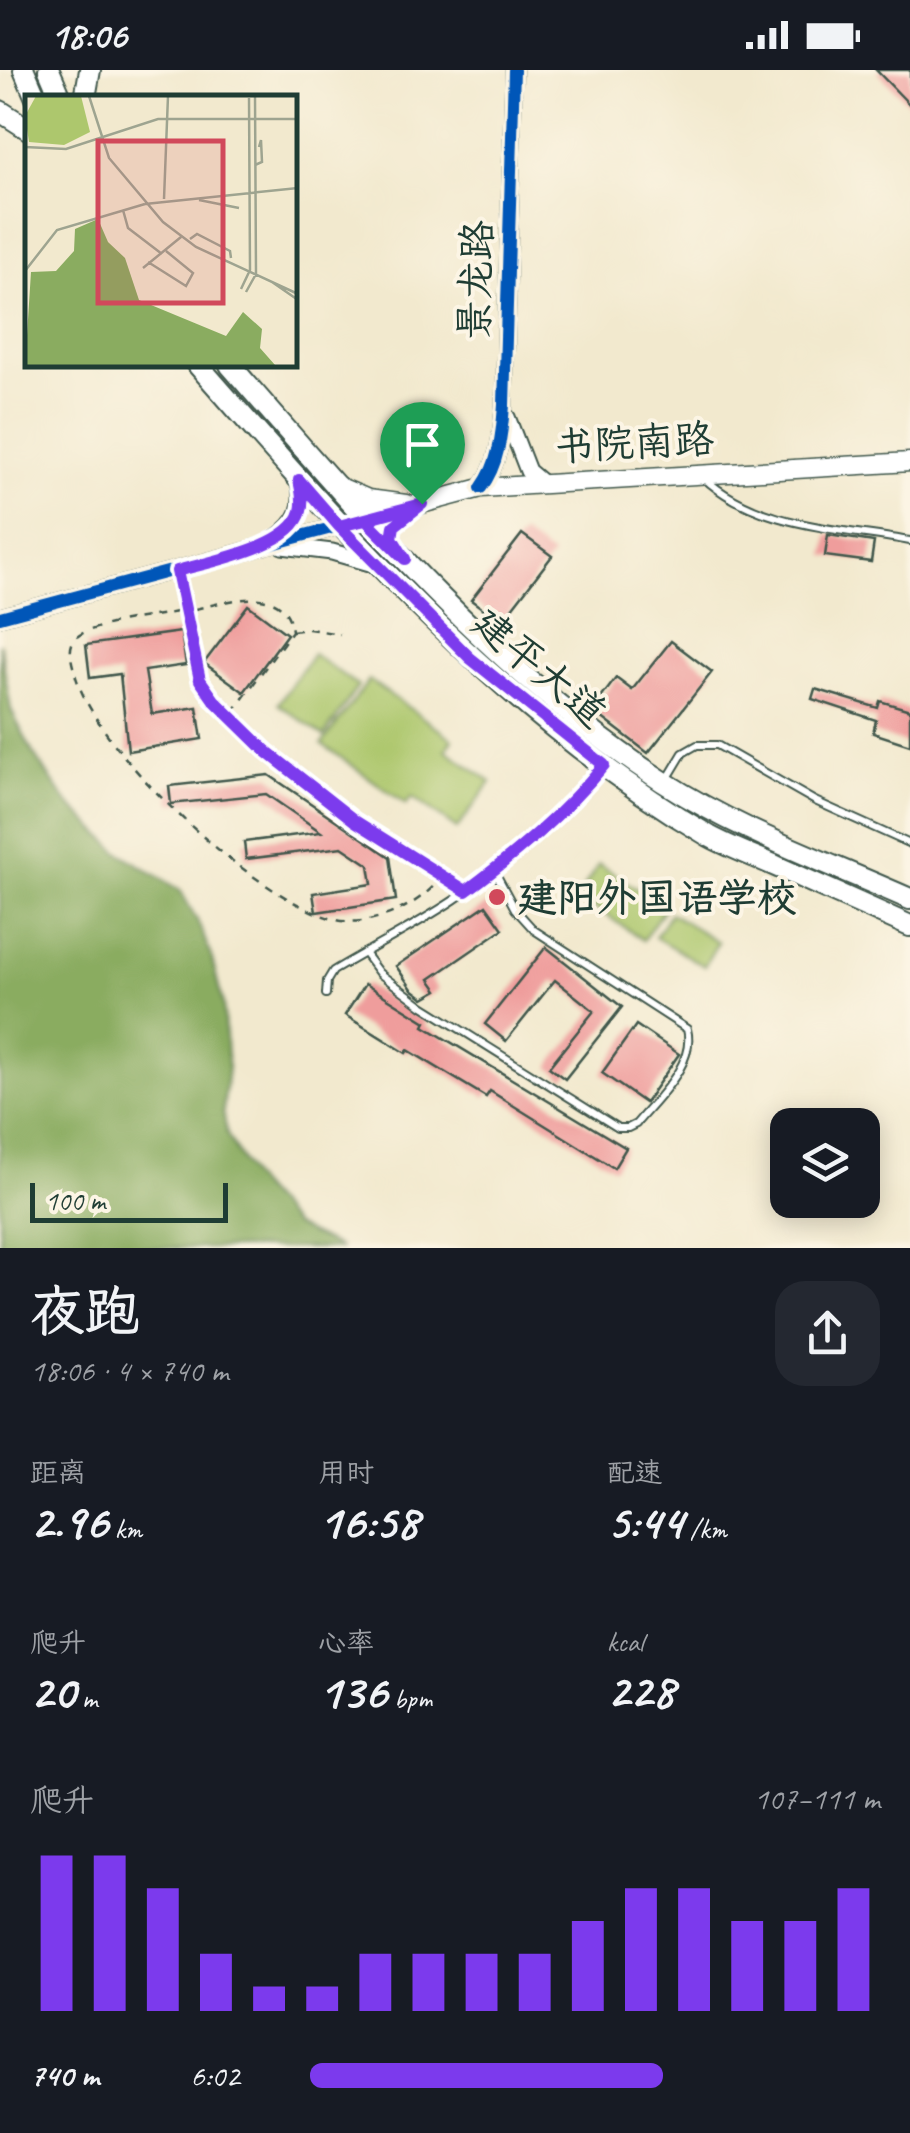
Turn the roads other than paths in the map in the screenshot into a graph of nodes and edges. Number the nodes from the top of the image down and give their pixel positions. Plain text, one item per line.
1 (24, 70) edge
2 (49, 70) edge
3 (90, 70) edge
4 (514, 70) edge
5 (35, 95) edge
6 (60, 95) edge
7 (85, 95) edge
8 (0, 111) edge
9 (25, 127) edge
10 (201, 368) edge
11 (233, 368) edge
12 (504, 405) junction
13 (905, 461) edge
14 (698, 473) junction
15 (299, 480) junction
16 (332, 482) junction
17 (541, 482) junction
18 (481, 488) junction
19 (422, 504) junction
20 (366, 520) junction
21 (339, 526) junction
22 (910, 540) edge
23 (263, 546) junction
24 (405, 559) junction
25 (378, 565) junction
26 (177, 571) junction
27 (0, 617) edge
28 (604, 765) junction
29 (665, 783) junction
30 (910, 844) edge
31 (494, 870) junction
32 (466, 891) junction
33 (910, 899) edge
34 (910, 926) edge
35 (364, 952) junction
36 (326, 994) dead end

1 - 5 main road
2 - 6 main road
3 - 7 main road
4 - 12 street, 景龙路
8 - 9 main road
10 - 15 main road, 建平大道
11 - 16 main road, 建平大道
12 - 17 street
12 - 18 street, 景龙路
13 - 14 main road, 书院南路
14 - 17 main road, 书院南路
14 - 22 lane
15 - 21 main road, 建平大道
15 - 23 street
16 - 19 main road
16 - 20 main road, 建平大道
17 - 18 main road, 书院南路
18 - 19 main road, 书院南路
19 - 20 main road, 书院南路
19 - 24 main road
20 - 21 main road, 书院南路
20 - 24 main road, 建平大道
21 - 23 street
21 - 25 main road, 建平大道
23 - 25 street
23 - 26 street
24 - 29 main road, 建平大道
25 - 28 main road, 建平大道
26 - 27 street
26 - 32 lane
28 - 31 lane
28 - 34 main road, 建平大道
29 - 30 lane
29 - 33 main road, 建平大道
31 - 32 lane
31 - 35 lane
32 - 35 lane
35 - 36 lane

